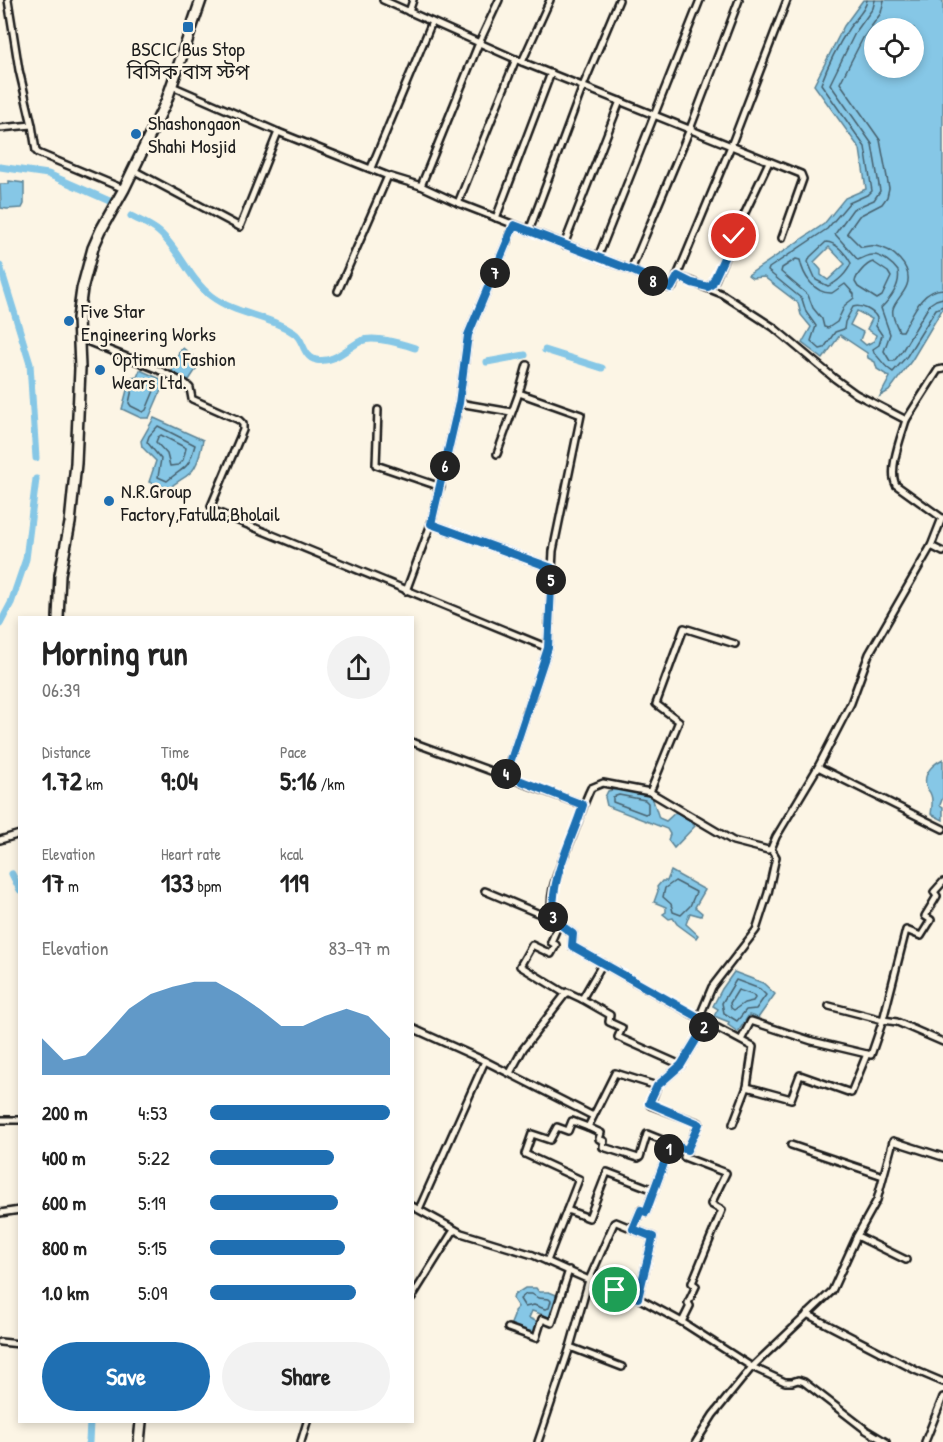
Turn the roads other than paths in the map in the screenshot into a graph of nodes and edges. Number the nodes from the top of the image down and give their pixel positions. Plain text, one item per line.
1 (8, 0) edge
2 (201, 0) edge
3 (383, 0) edge
4 (413, 0) edge
5 (499, 0) edge
6 (550, 0) edge
7 (620, 0) edge
8 (700, 0) edge
9 (739, 0) edge
10 (787, 0) edge
11 (409, 12) junction
12 (432, 22) junction
13 (479, 43) junction
14 (516, 59) junction
15 (522, 62) junction
16 (551, 73) junction
17 (172, 86) junction
18 (583, 86) junction
19 (620, 101) junction
20 (654, 114) junction
21 (32, 124) junction
22 (0, 128) edge
23 (690, 129) junction
24 (278, 132) junction
25 (731, 146) junction
26 (770, 162) junction
27 (371, 168) junction
28 (133, 170) junction
29 (388, 176) junction
30 (421, 186) junction
31 (124, 189) junction
32 (458, 203) junction
33 (496, 218) junction
34 (514, 225) junction
35 (529, 231) junction
36 (782, 238) dead end
37 (564, 245) junction
38 (598, 258) junction
39 (631, 270) junction
40 (678, 276) junction
41 (710, 288) junction
42 (338, 291) dead end
43 (79, 338) junction
44 (527, 365) dead end
45 (943, 369) edge
46 (519, 393) junction
47 (459, 403) junction
48 (378, 410) dead end
49 (511, 412) junction
50 (906, 420) junction
51 (497, 454) dead end
52 (441, 487) junction
53 (431, 524) junction
54 (931, 546) junction
55 (943, 552) edge
56 (552, 568) junction
57 (406, 591) junction
58 (58, 616) edge
59 (735, 644) dead end
60 (548, 648) junction
61 (414, 743) edge
62 (818, 767) junction
63 (506, 775) junction
64 (650, 792) junction
65 (583, 805) junction
66 (943, 829) edge
67 (18, 835) edge
68 (0, 840) edge
69 (771, 849) junction
70 (943, 882) edge
71 (485, 891) dead end
72 (937, 896) junction
73 (943, 900) edge
74 (554, 920) junction
75 (603, 963) junction
76 (566, 994) junction
77 (582, 999) junction
78 (829, 1006) dead end
79 (699, 1018) junction
80 (883, 1020) junction
81 (707, 1022) junction
82 (414, 1029) edge
83 (741, 1040) junction
84 (943, 1042) edge
85 (867, 1054) junction
86 (485, 1061) junction
87 (681, 1065) junction
88 (510, 1073) junction
89 (657, 1086) junction
90 (747, 1087) junction
91 (593, 1116) junction
92 (0, 1120) edge
93 (18, 1120) edge
94 (733, 1124) dead end
95 (588, 1127) junction
96 (671, 1144) junction
97 (791, 1145) dead end
98 (687, 1150) junction
99 (943, 1157) edge
100 (883, 1176) junction
101 (654, 1190) junction
102 (414, 1207) edge
103 (419, 1209) junction
104 (18, 1210) edge
105 (567, 1210) junction
106 (0, 1212) edge
107 (633, 1229) junction
108 (454, 1230) junction
109 (857, 1236) junction
110 (906, 1260) dead end
111 (547, 1261) junction
112 (569, 1269) junction
113 (589, 1280) junction
114 (414, 1294) edge
115 (638, 1298) junction
116 (807, 1314) junction
117 (682, 1322) junction
118 (508, 1328) dead end
119 (0, 1342) edge
120 (18, 1344) edge
121 (570, 1347) junction
122 (622, 1367) dead end
123 (752, 1367) junction
124 (943, 1382) edge
125 (943, 1397) edge
126 (141, 1423) edge
127 (307, 1423) edge
128 (876, 1440) edge
129 (139, 1442) edge
130 (301, 1442) edge
131 (538, 1442) edge
132 (696, 1442) edge
133 (886, 1442) edge
134 (925, 1442) edge

1 - 21 street
2 - 17 main road
3 - 11 street
4 - 11 street
5 - 13 street
6 - 15 street
7 - 18 street
8 - 20 street
9 - 23 street
10 - 25 street
11 - 12 street
12 - 13 street
12 - 27 street
13 - 14 street
13 - 30 street
14 - 15 street
14 - 32 street
15 - 16 street
16 - 18 street
16 - 33 street
17 - 24 street
17 - 28 main road
18 - 19 street
18 - 35 street
19 - 20 street
19 - 37 street
20 - 23 street
20 - 38 street
21 - 22 street
21 - 31 street
23 - 25 street
23 - 39 street
24 - 27 street
24 - 28 street
25 - 26 street
25 - 40 street
26 - 36 street
26 - 41 street
27 - 29 street
28 - 31 main road
29 - 30 street
29 - 42 street
30 - 32 street
31 - 43 main road
32 - 33 street
33 - 34 street
34 - 35 street
34 - 47 street
35 - 37 street
37 - 38 street
38 - 39 street
39 - 40 street
40 - 41 street
41 - 50 street
43 - 57 street
43 - 58 main road
44 - 46 street
45 - 50 street
46 - 49 street
46 - 56 street
47 - 49 street
47 - 52 street
48 - 52 street
49 - 51 street
50 - 54 street
52 - 53 street
53 - 56 street
53 - 57 street
54 - 55 street
54 - 62 street
56 - 60 street
57 - 60 street
59 - 64 street
60 - 63 street
61 - 63 street
62 - 66 street
62 - 69 street
63 - 65 street
64 - 65 street
64 - 69 street
65 - 74 street
67 - 68 street
69 - 79 street
70 - 72 street
71 - 74 street
72 - 73 street
72 - 80 street
74 - 75 street
74 - 76 street
75 - 77 street
75 - 79 street
76 - 77 street
76 - 88 street
77 - 87 street
78 - 80 street
79 - 81 street
80 - 84 street
80 - 85 street
81 - 83 street
81 - 87 street
82 - 86 street
83 - 85 street
83 - 90 street
85 - 90 street
86 - 88 street
86 - 103 street
87 - 89 street
88 - 91 street
89 - 91 street
89 - 98 street
90 - 94 street
91 - 95 street
92 - 93 street
95 - 96 street
95 - 105 street
96 - 98 street
96 - 101 street
97 - 100 street
98 - 117 street
99 - 100 street
100 - 109 street
101 - 105 street
101 - 107 street
102 - 103 street
103 - 108 street
104 - 106 street
105 - 111 street
107 - 113 street
107 - 115 street
108 - 111 street
108 - 114 street
109 - 110 street
109 - 116 street
111 - 112 street
112 - 113 street
112 - 118 street
113 - 115 street
113 - 121 street
115 - 117 street
116 - 123 street
116 - 124 street
117 - 123 street
119 - 120 street
121 - 122 street
121 - 131 street
123 - 128 street
123 - 132 street
125 - 134 street
126 - 129 main road
127 - 130 street
128 - 133 street

